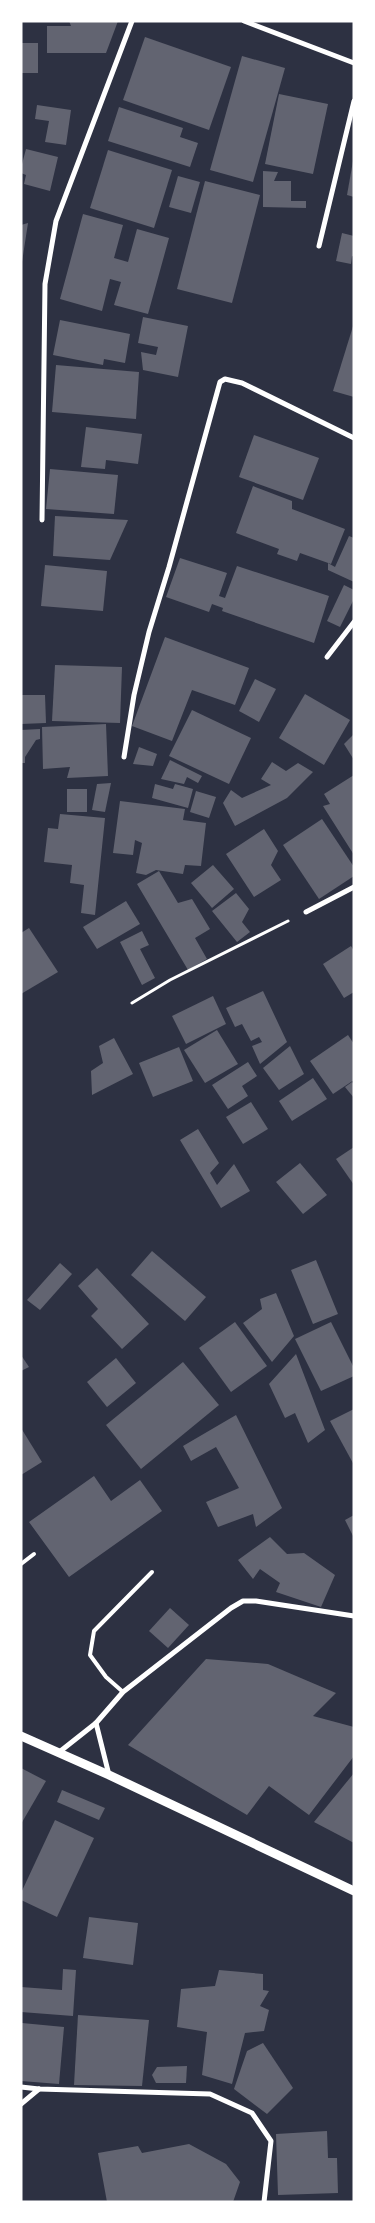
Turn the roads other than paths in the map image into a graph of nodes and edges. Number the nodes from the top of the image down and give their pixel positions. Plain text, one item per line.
1 (132, 21) edge
2 (244, 21) edge
3 (354, 63) edge
4 (354, 101) edge
5 (318, 246) dead end
6 (354, 438) edge
7 (42, 520) dead end
8 (354, 622) edge
9 (327, 657) dead end
10 (124, 757) dead end
11 (354, 887) edge
12 (306, 912) road end
13 (34, 1554) dead end
14 (21, 1564) edge
15 (152, 1572) dead end
16 (354, 1616) edge
17 (123, 1692) junction
18 (96, 1722) junction
19 (21, 1736) edge
20 (58, 1753) junction
21 (109, 1775) junction
22 (354, 1891) edge
23 (21, 2087) edge
24 (39, 2089) junction
25 (21, 2104) edge
26 (264, 2202) edge

1 - 7 street
2 - 3 street
4 - 5 street
6 - 10 street
8 - 9 street
11 - 12 street
13 - 14 lane
15 - 17 lane
16 - 17 street
17 - 18 street
18 - 20 street
18 - 21 street
19 - 20 street
20 - 21 street
21 - 22 street
23 - 24 street
24 - 25 street
24 - 26 street

